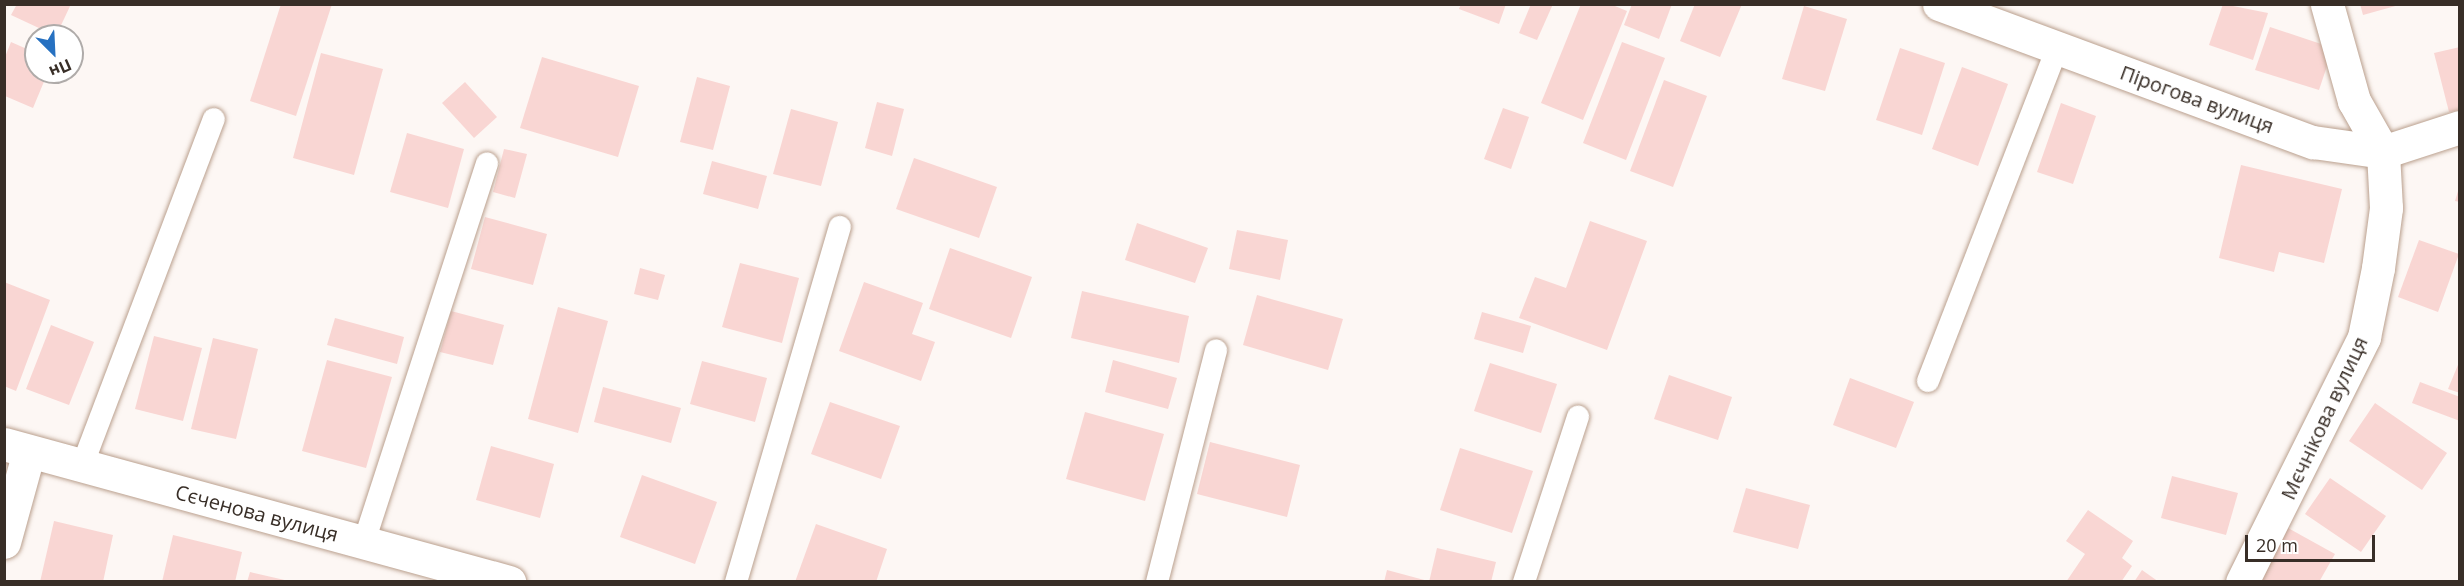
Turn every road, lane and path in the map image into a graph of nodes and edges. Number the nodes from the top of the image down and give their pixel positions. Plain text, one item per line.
1 (1939, 4) edge
2 (2327, 4) edge
3 (2057, 48) junction
4 (214, 119) dead end
5 (2460, 127) edge
6 (2383, 152) junction
7 (487, 164) dead end
8 (840, 227) dead end
9 (1216, 350) dead end
10 (1928, 381) dead end
11 (1578, 417) dead end
12 (16, 447) edge
13 (82, 466) junction
14 (4, 542) edge
15 (364, 542) junction
16 (509, 582) edge
17 (736, 582) edge
18 (1157, 582) edge
19 (1524, 582) edge
20 (2242, 582) edge

1 - 3 street, Пірогова вулиця
2 - 6 street, Мєчнікова вулиця
3 - 6 street, Пірогова вулиця
3 - 10 lane
4 - 13 lane
5 - 6 street, Пірогова вулиця
6 - 20 street, Мєчнікова вулиця
7 - 15 lane
8 - 17 lane
9 - 18 lane
11 - 19 lane
12 - 13 street, Сєченова вулиця
12 - 14 street
13 - 15 street, Сєченова вулиця
15 - 16 street, Сєченова вулиця

